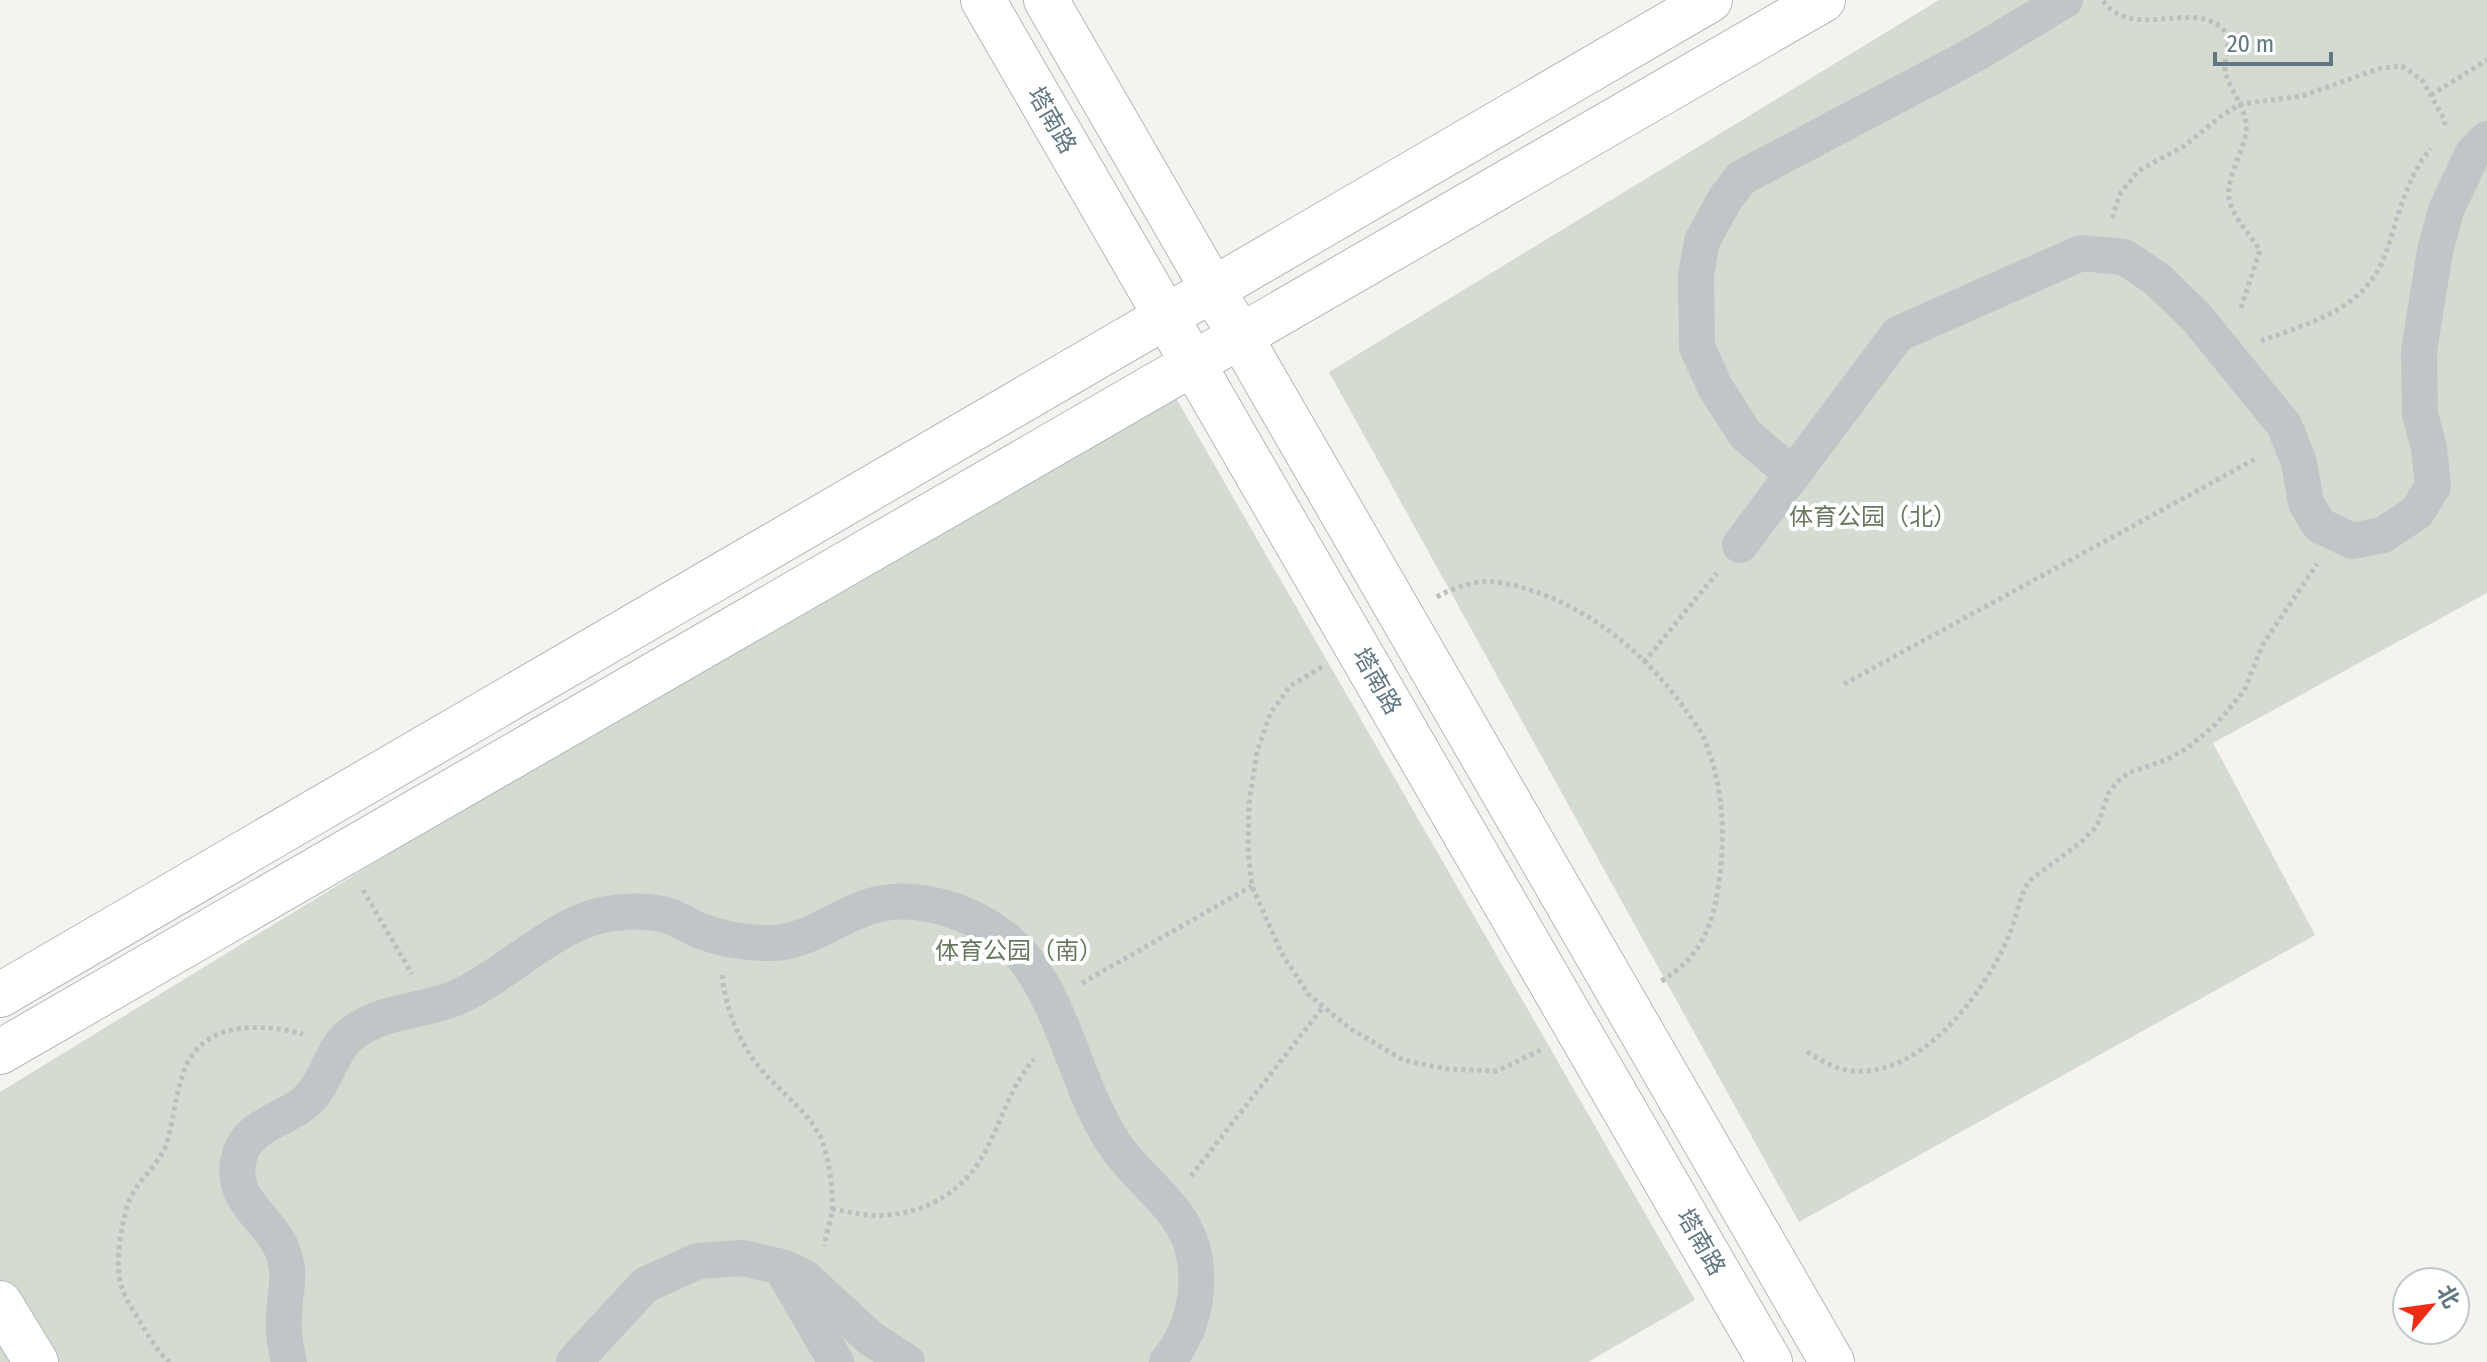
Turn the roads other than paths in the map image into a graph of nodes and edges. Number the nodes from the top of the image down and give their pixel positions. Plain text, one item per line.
1 (983, 0) edge
2 (1046, 0) edge
3 (1710, 0) edge
4 (1823, 0) edge
5 (2065, 0) edge
6 (2487, 139) edge
7 (1213, 290) junction
8 (1167, 318) junction
9 (1239, 335) junction
10 (1193, 364) junction
11 (1792, 474) junction
12 (1740, 545) road end
13 (0, 995) edge
14 (0, 1052) edge
15 (793, 1272) junction
16 (0, 1303) edge
17 (1816, 1356) edge
18 (36, 1362) edge
19 (289, 1362) edge
20 (574, 1362) edge
21 (836, 1362) edge
22 (907, 1362) edge
23 (1167, 1362) edge
24 (1770, 1362) edge

1 - 8 main road, 塔南路
2 - 7 main road
3 - 7 main road
4 - 9 main road
5 - 11 street
6 - 11 street
7 - 8 main road
7 - 9 main road
8 - 10 main road, 塔南路
8 - 13 main road
9 - 10 main road
9 - 17 main road
10 - 14 main road
10 - 24 main road, 塔南路
11 - 12 street
15 - 20 street
15 - 21 street
15 - 22 street
16 - 18 main road
19 - 23 street

